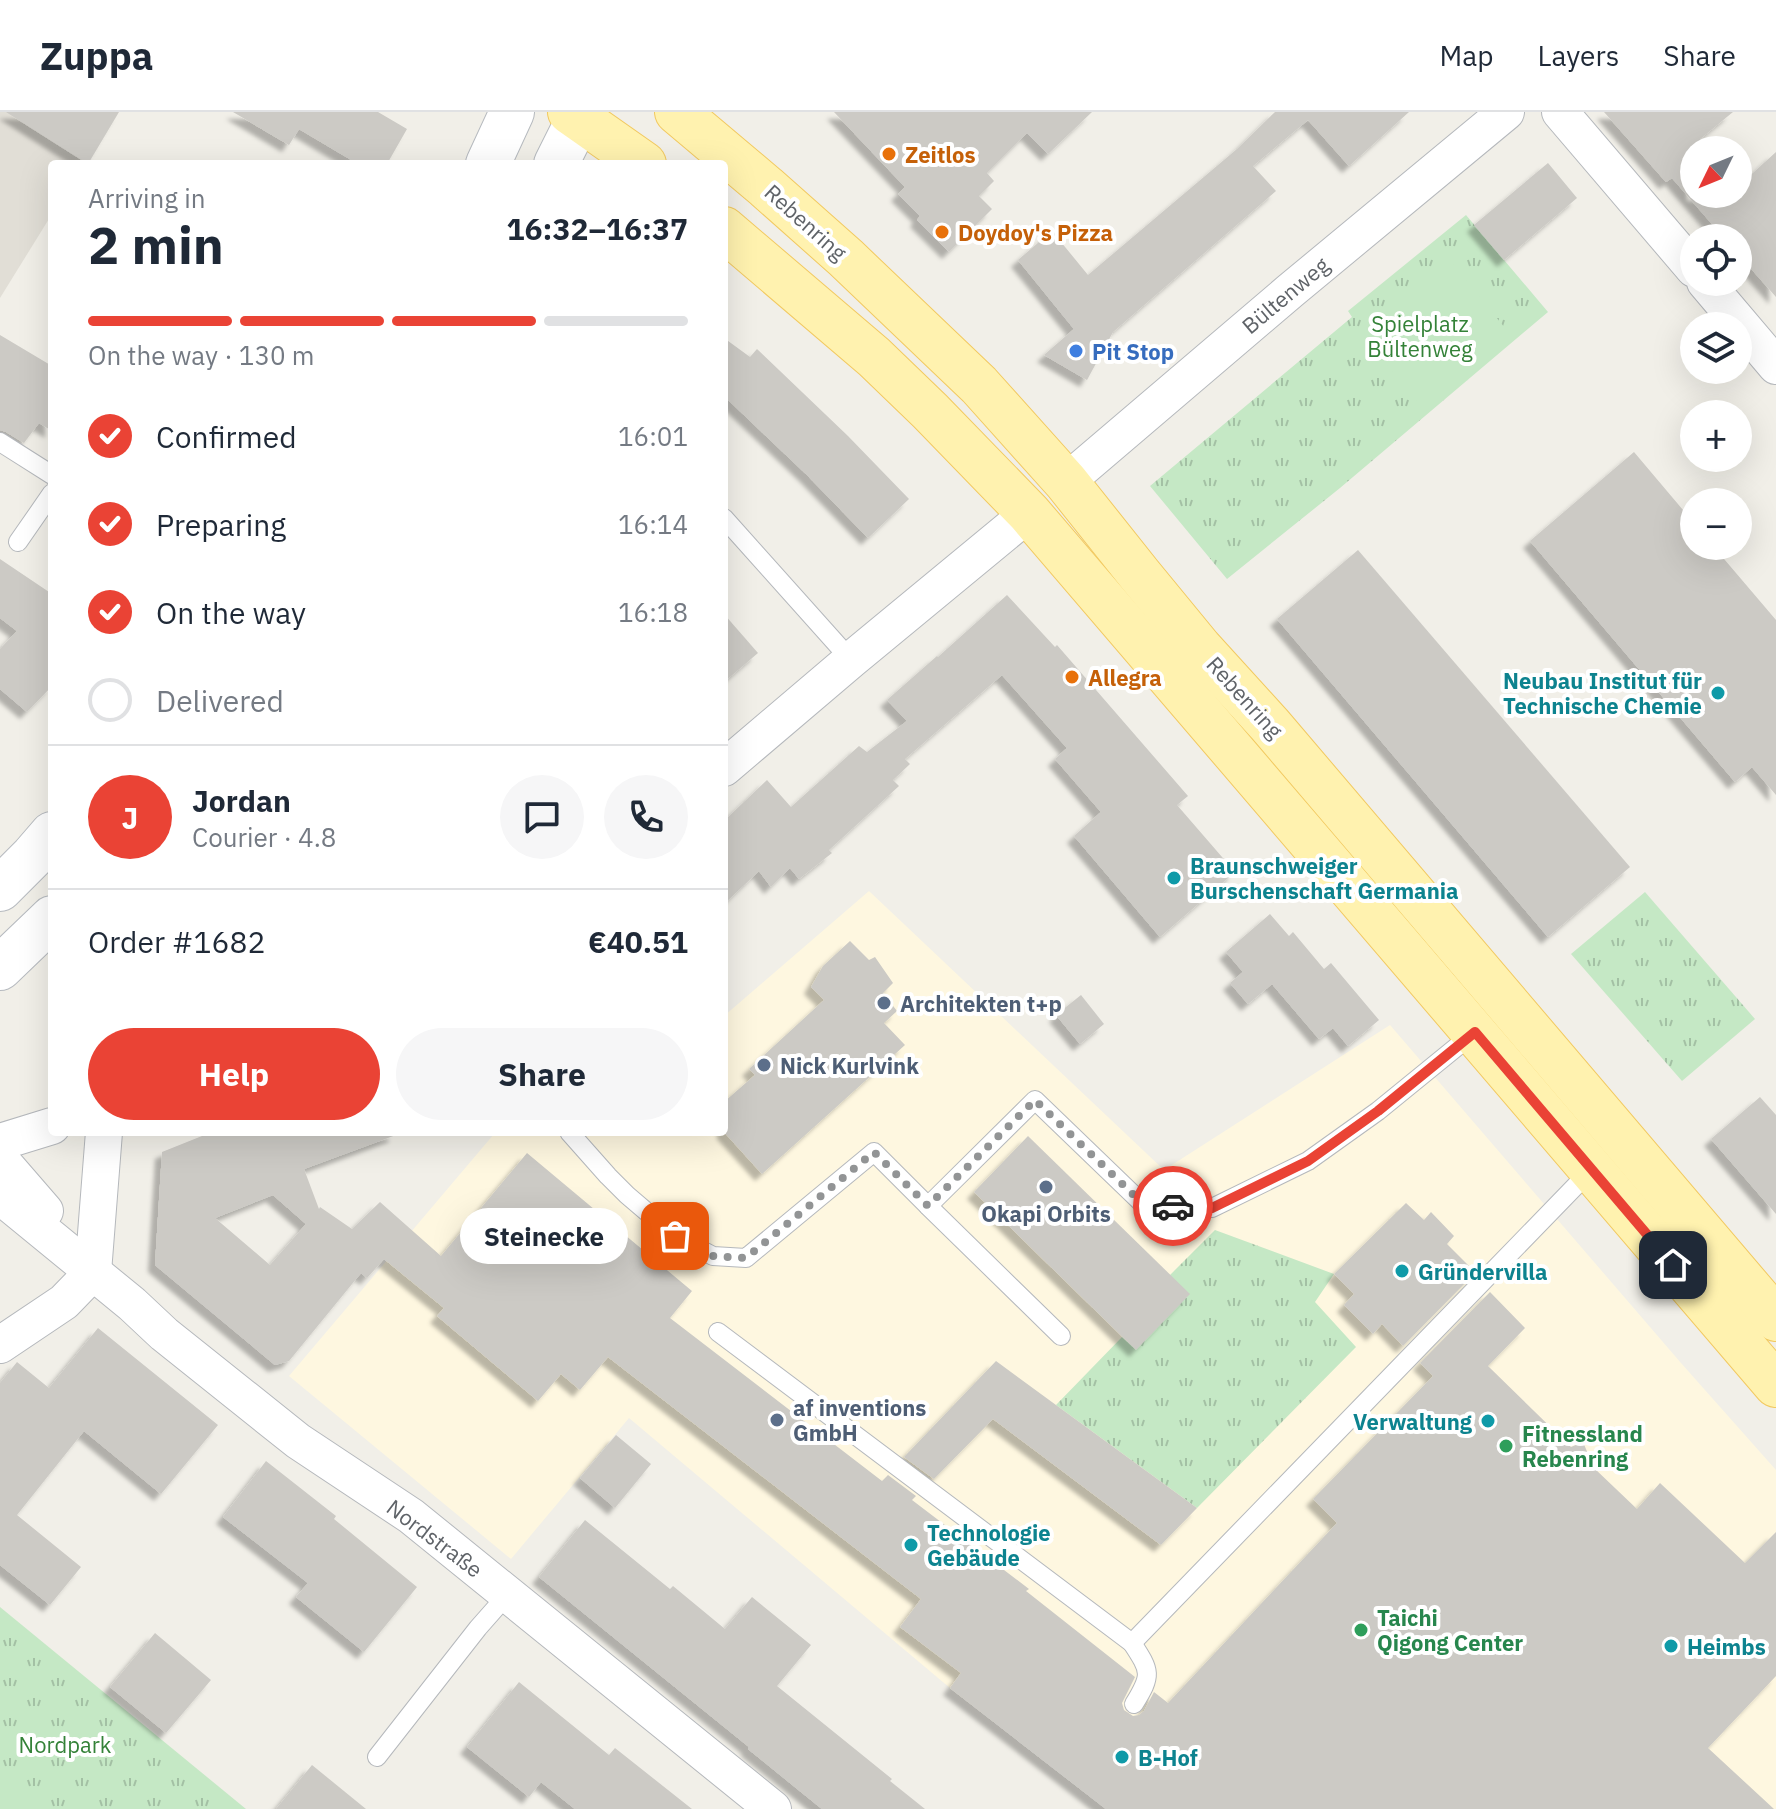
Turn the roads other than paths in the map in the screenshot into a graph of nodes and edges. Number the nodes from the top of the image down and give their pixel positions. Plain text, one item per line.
1 (512, 112) edge
2 (677, 112) edge
3 (1560, 112) edge
4 (577, 114) edge
5 (1486, 117) edge
6 (490, 160) edge
7 (558, 160) edge
8 (639, 160) edge
9 (728, 232) edge
10 (1680, 253) edge
11 (1717, 296) edge
12 (1776, 366) edge
13 (0, 442) edge
14 (48, 472) edge
15 (1066, 482) junction
16 (48, 499) edge
17 (1029, 513) junction
18 (728, 522) edge
19 (18, 542) dead end
20 (851, 660) junction
21 (728, 765) edge
22 (48, 839) edge
23 (0, 889) edge
24 (48, 922) edge
25 (0, 968) edge
26 (1475, 1032) junction
27 (48, 1127) edge
28 (104, 1136) edge
29 (573, 1136) edge
30 (0, 1142) edge
31 (1606, 1154) junction
32 (0, 1159) edge
33 (0, 1196) edge
34 (928, 1206) junction
35 (93, 1272) junction
36 (1776, 1319) edge
37 (718, 1332) dead end
38 (1061, 1336) dead end
39 (0, 1345) edge
40 (1776, 1385) edge
41 (508, 1594) junction
42 (1132, 1643) junction
43 (1134, 1704) dead end
44 (377, 1757) dead end
45 (773, 1809) edge

1 - 6 main road
2 - 15 main road, Rebenring
3 - 10 street
4 - 7 main road
4 - 8 main road
5 - 15 street, Bültenweg
9 - 17 main road, Rebenring
11 - 12 street
13 - 14 lane
15 - 31 main road, Rebenring
16 - 19 lane
17 - 20 street
17 - 26 main road, Rebenring
18 - 20 lane
20 - 21 street
22 - 23 main road
24 - 25 main road
26 - 31 main road, Rebenring
26 - 34 lane
27 - 30 street
28 - 35 street
29 - 34 lane
31 - 36 main road, Rebenring
31 - 40 main road, Rebenring
31 - 42 lane
32 - 35 street, Nordstraße
33 - 35 street, Nordstraße
34 - 38 lane
35 - 39 street
35 - 41 street, Nordstraße
37 - 42 lane
41 - 44 lane
41 - 45 street, Nordstraße
42 - 43 lane

